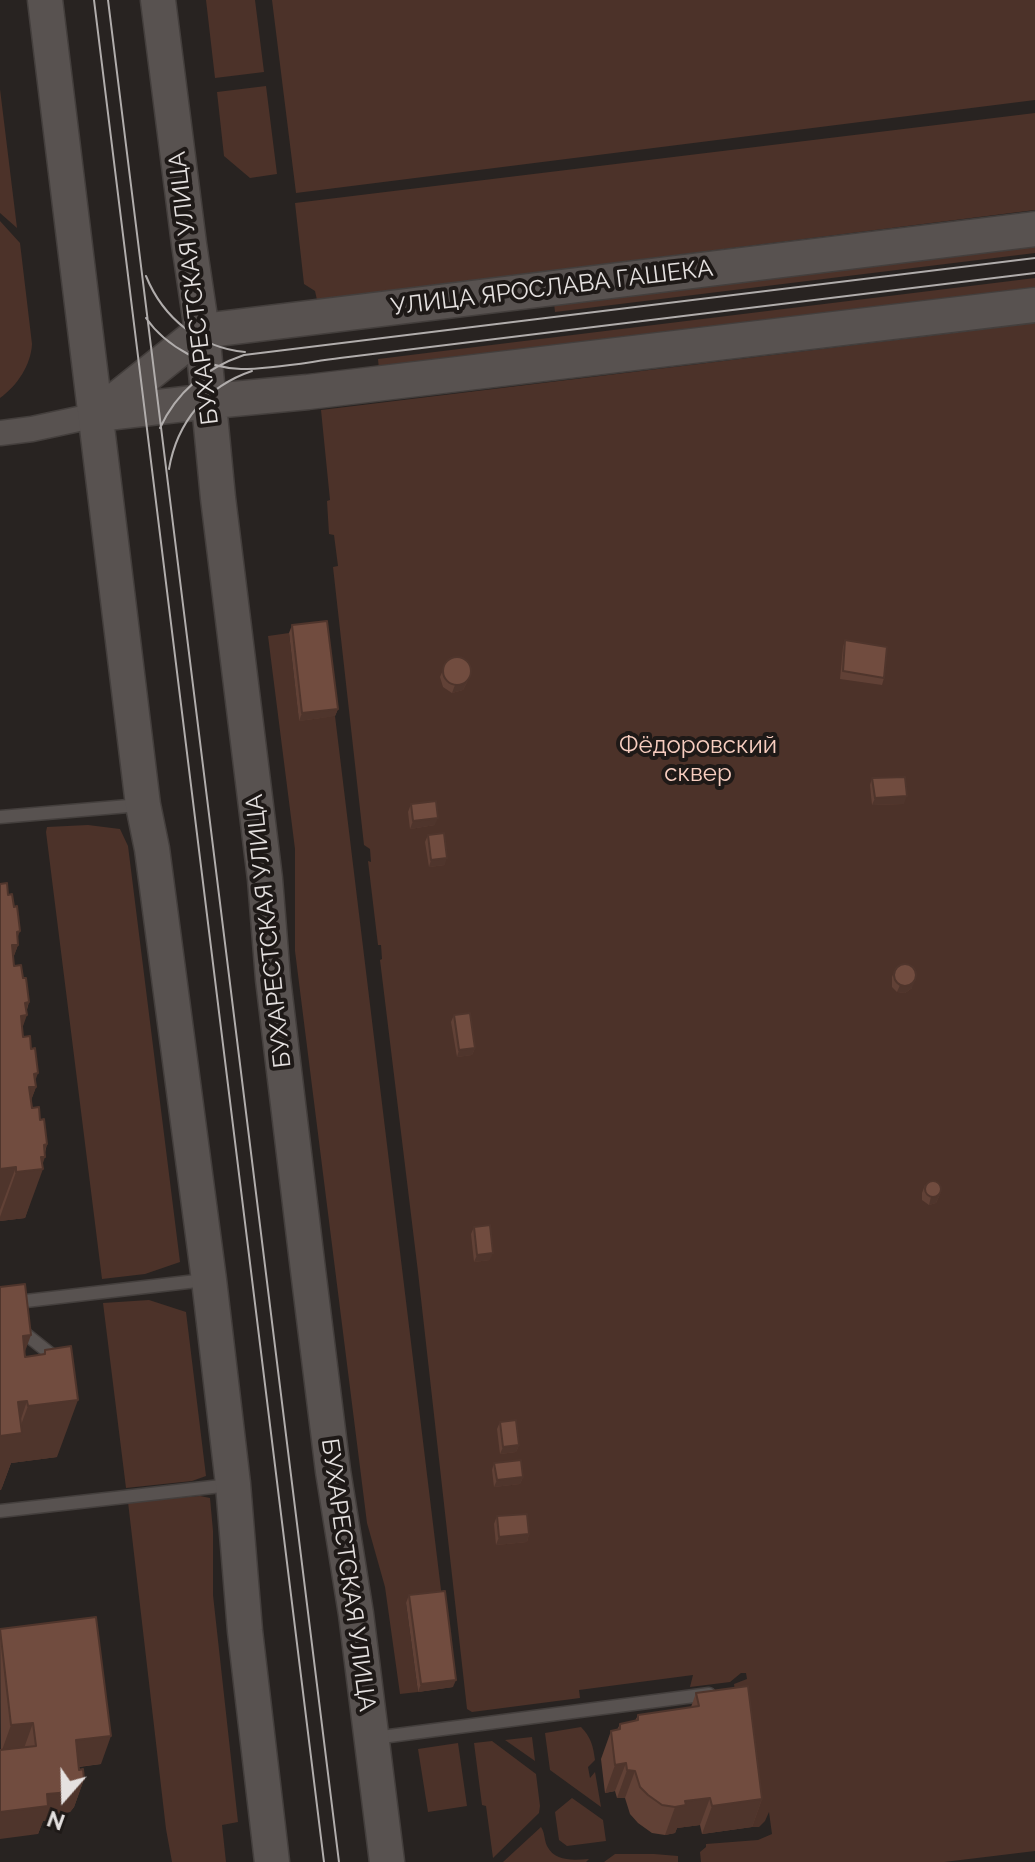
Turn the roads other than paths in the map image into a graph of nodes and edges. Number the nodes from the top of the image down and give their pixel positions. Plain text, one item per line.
1 (45, 0) edge
2 (158, 0) edge
3 (1035, 229) edge
4 (1035, 305) edge
5 (202, 331) junction
6 (209, 401) junction
7 (97, 415) junction
8 (0, 433) edge
9 (143, 805) junction
10 (0, 817) edge
11 (209, 1280) junction
12 (3, 1304) edge
13 (67, 1367) edge
14 (233, 1484) junction
15 (0, 1511) edge
16 (727, 1692) edge
17 (371, 1738) junction
18 (272, 1862) edge
19 (387, 1862) edge

1 - 7 street
2 - 5 street, БУХАРЕСТСКАЯ УЛИЦА
3 - 5 street, УЛИЦА ЯРОСЛАВА ГАШЕКА
4 - 6 street
5 - 6 street, БУХАРЕСТСКАЯ УЛИЦА
5 - 7 street
6 - 7 street
6 - 17 street, БУХАРЕСТСКАЯ УЛИЦА
7 - 8 street
7 - 9 street
9 - 10 lane
9 - 11 street
11 - 12 lane
11 - 14 street
12 - 13 lane
14 - 15 lane
14 - 18 street
16 - 17 lane
17 - 19 street, БУХАРЕСТСКАЯ УЛИЦА

